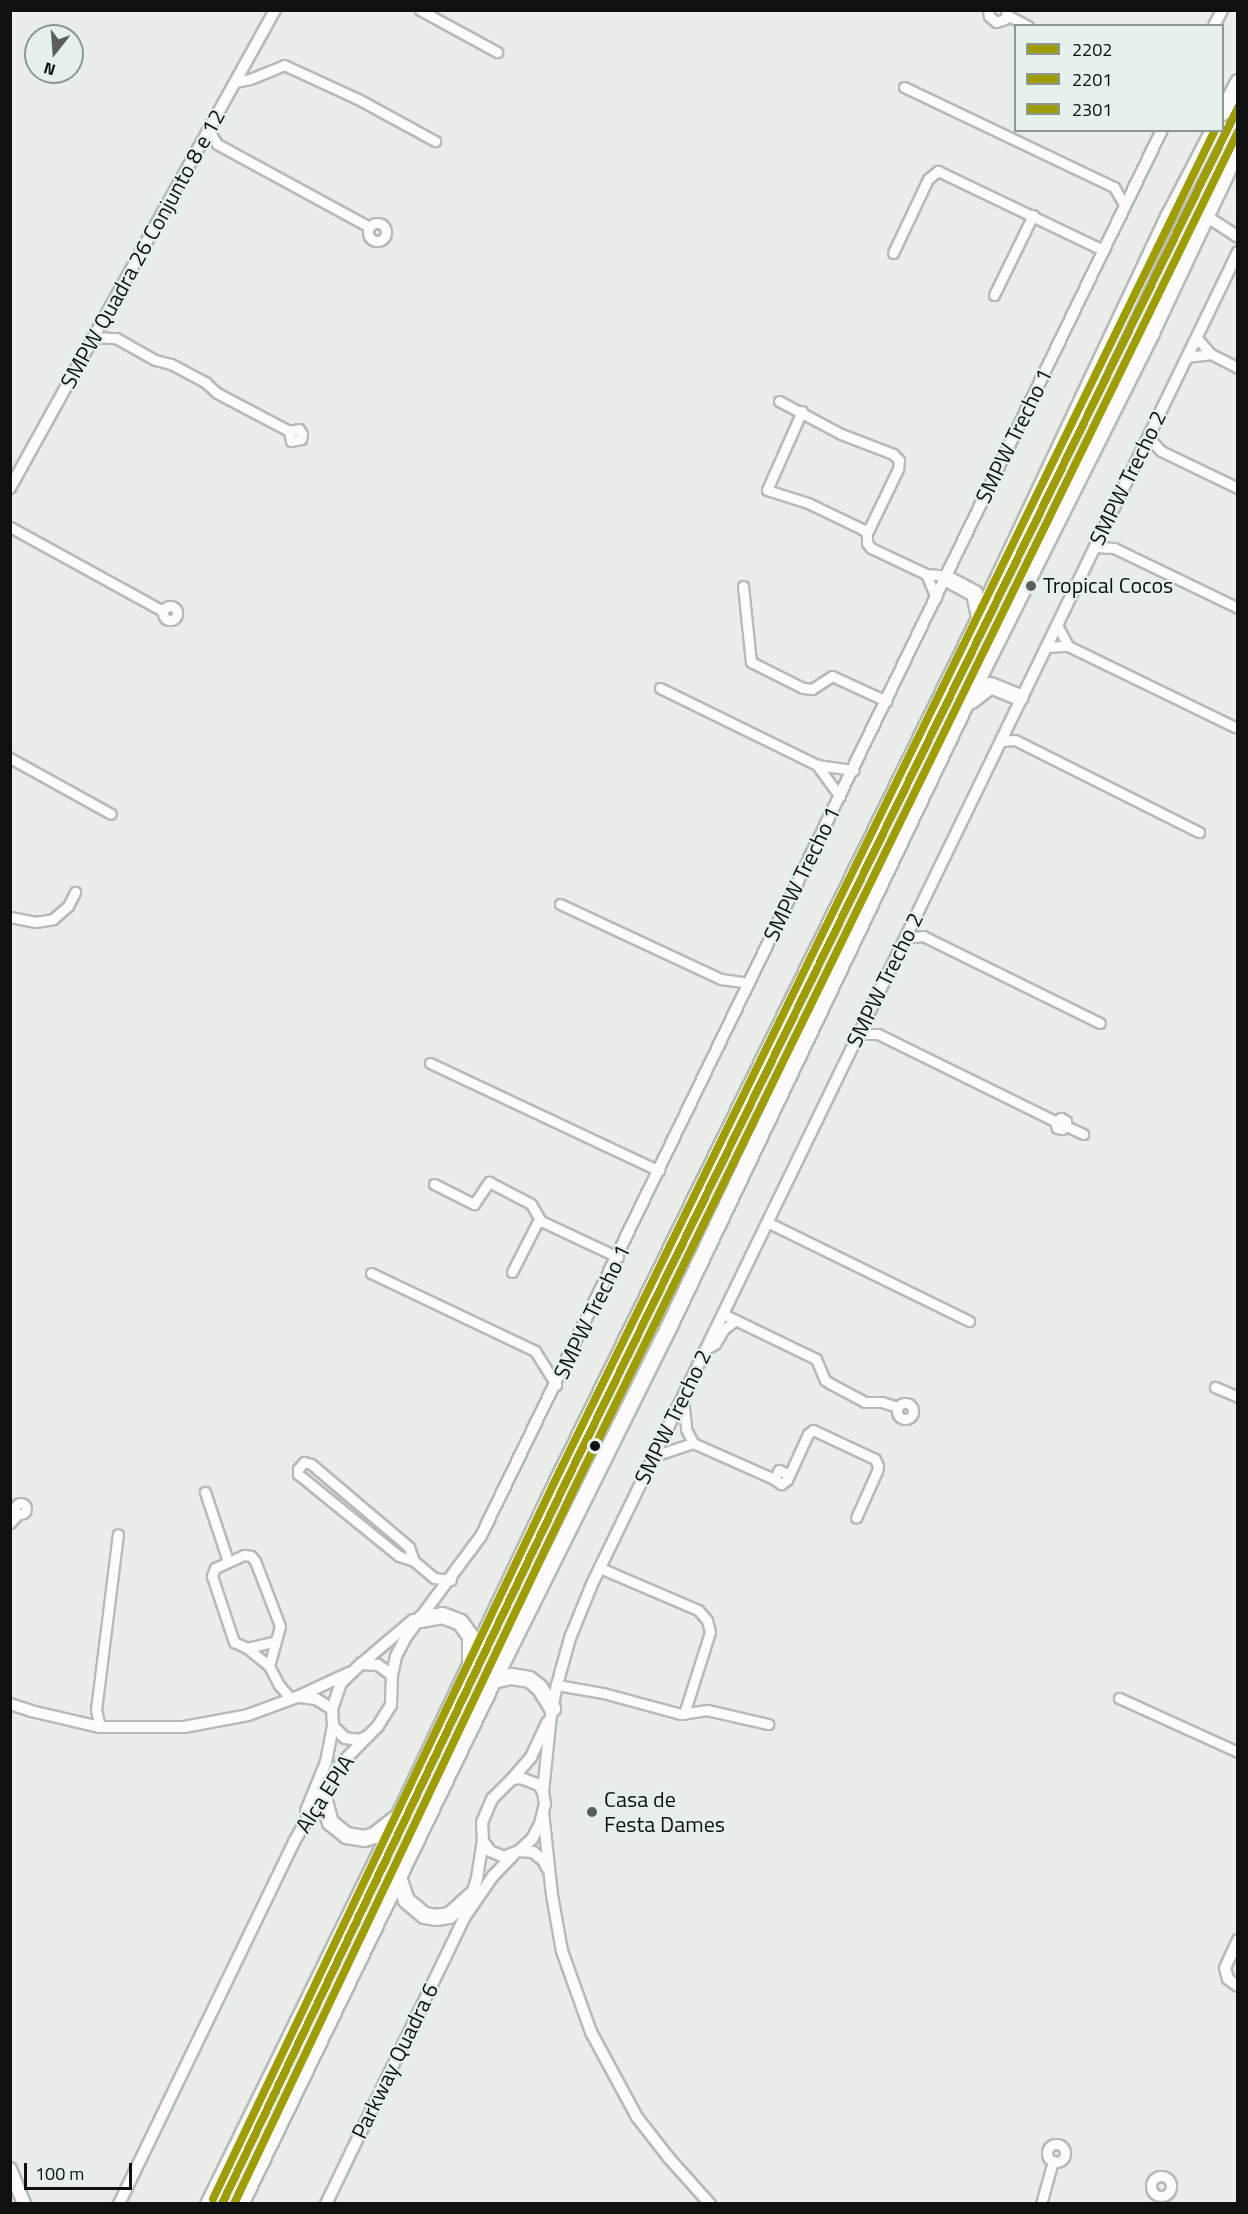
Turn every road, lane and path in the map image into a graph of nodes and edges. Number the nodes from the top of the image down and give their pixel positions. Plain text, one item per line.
1 (274, 10) edge
2 (420, 10) edge
3 (988, 10) edge
4 (1007, 13) edge
5 (1025, 24) edge
6 (496, 52) dead end
7 (235, 82) junction
8 (1238, 82) edge
9 (904, 87) dead end
10 (1224, 108) edge
11 (208, 130) junction
12 (1161, 132) edge
13 (1212, 132) edge
14 (435, 141) dead end
15 (215, 144) junction
16 (201, 145) junction
17 (1238, 147) edge
18 (1135, 186) junction
19 (1117, 189) junction
20 (1125, 206) junction
21 (1033, 215) junction
22 (1206, 216) junction
23 (369, 227) dead end
24 (1238, 237) edge
25 (1103, 250) junction
26 (1238, 252) edge
27 (893, 253) dead end
28 (994, 295) dead end
29 (103, 321) junction
30 (94, 337) junction
31 (111, 337) junction
32 (1196, 337) junction
33 (1211, 354) junction
34 (1186, 357) junction
35 (1238, 368) edge
36 (778, 400) dead end
37 (802, 411) junction
38 (289, 432) dead end
39 (1148, 437) junction
40 (1161, 451) junction
41 (1141, 452) junction
42 (10, 488) edge
43 (1238, 488) edge
44 (10, 526) edge
45 (867, 533) junction
46 (1101, 534) junction
47 (1095, 547) junction
48 (1114, 548) junction
49 (1000, 573) junction
50 (926, 574) junction
51 (947, 575) junction
52 (743, 586) dead end
53 (936, 598) junction
54 (1238, 608) edge
55 (163, 611) dead end
56 (979, 618) junction
57 (1057, 625) junction
58 (1068, 645) junction
59 (994, 646) junction
60 (1046, 647) junction
61 (660, 688) dead end
62 (1021, 695) junction
63 (886, 701) junction
64 (964, 706) junction
65 (1007, 726) junction
66 (1235, 727) dead end
67 (1015, 740) junction
68 (1000, 741) junction
69 (10, 758) edge
70 (817, 765) junction
71 (854, 770) junction
72 (840, 797) junction
73 (111, 814) dead end
74 (1199, 832) dead end
75 (75, 892) dead end
76 (560, 904) dead end
77 (10, 917) edge
78 (913, 922) junction
79 (923, 936) junction
80 (905, 938) junction
81 (727, 982) junction
82 (748, 984) junction
83 (742, 997) junction
84 (865, 1021) junction
85 (1100, 1023) dead end
86 (876, 1033) junction
87 (859, 1034) junction
88 (430, 1064) dead end
89 (1083, 1134) dead end
90 (659, 1171) junction
91 (434, 1184) dead end
92 (541, 1221) junction
93 (767, 1222) junction
94 (618, 1257) junction
95 (512, 1272) dead end
96 (371, 1273) dead end
97 (723, 1314) junction
98 (736, 1320) junction
99 (969, 1321) dead end
100 (706, 1349) junction
101 (556, 1385) junction
102 (1215, 1387) dead end
103 (683, 1396) junction
104 (1238, 1397) edge
105 (897, 1407) dead end
106 (693, 1443) junction
107 (654, 1456) junction
108 (339, 1488) junction
109 (205, 1492) dead end
110 (329, 1500) junction
111 (369, 1513) junction
112 (18, 1514) dead end
113 (856, 1518) dead end
114 (10, 1524) edge
115 (360, 1524) junction
116 (118, 1534) dead end
117 (402, 1541) junction
118 (393, 1551) junction
119 (228, 1561) junction
120 (414, 1561) junction
121 (600, 1568) junction
122 (434, 1578) junction
123 (451, 1580) junction
124 (436, 1599) junction
125 (424, 1614) junction
126 (274, 1642) junction
127 (247, 1648) junction
128 (361, 1665) junction
129 (269, 1666) junction
130 (470, 1667) junction
131 (349, 1673) junction
132 (392, 1675) junction
133 (493, 1680) junction
134 (279, 1685) junction
135 (557, 1685) junction
136 (294, 1698) junction
137 (1119, 1698) dead end
138 (10, 1704) edge
139 (280, 1704) junction
140 (332, 1709) junction
141 (96, 1710) junction
142 (552, 1712) junction
143 (684, 1714) junction
144 (86, 1724) junction
145 (768, 1724) dead end
146 (333, 1726) junction
147 (100, 1727) junction
148 (368, 1736) junction
149 (1238, 1752) edge
150 (512, 1779) junction
151 (543, 1792) junction
152 (322, 1793) junction
153 (543, 1812) junction
154 (398, 1817) junction
155 (483, 1841) junction
156 (294, 1842) junction
157 (515, 1854) junction
158 (549, 1871) junction
159 (398, 1877) junction
160 (471, 1895) junction
161 (464, 1918) junction
162 (1238, 1940) edge
163 (1238, 1986) edge
164 (1053, 2161) dead end
165 (10, 2169) edge
166 (211, 2199) edge
167 (24, 2204) edge
168 (119, 2204) edge
169 (240, 2204) edge
170 (326, 2204) edge
171 (710, 2204) edge
172 (1041, 2204) edge

1 - 7 street, SMPW Quadra 26 Conjunto 8 e 12
2 - 6 street
3 - 4 street
4 - 5 street
7 - 11 street, SMPW Quadra 26 Conjunto 8 e 12
7 - 14 street
8 - 10 highway
9 - 19 street
11 - 15 street
11 - 16 street, SMPW Quadra 26 Conjunto 8 e 12
12 - 18 street, SMPW Trecho 1
13 - 49 highway
15 - 16 street
15 - 23 street
16 - 29 street, SMPW Quadra 26 Conjunto 8 e 12
17 - 22 highway
18 - 19 street
18 - 20 street, SMPW Trecho 1
19 - 20 street
20 - 25 street, SMPW Trecho 1
21 - 25 street
21 - 27 street
21 - 28 street
22 - 24 street
22 - 59 highway
25 - 51 street, SMPW Trecho 1
26 - 32 street, SMPW Trecho 2
29 - 30 street, SMPW Quadra 26 Conjunto 8 e 12
29 - 31 street
30 - 31 street
30 - 42 street, SMPW Quadra 26 Conjunto 8 e 12
31 - 38 street
32 - 33 street
32 - 34 street, SMPW Trecho 2
33 - 34 street
33 - 35 street
34 - 39 street, SMPW Trecho 2
36 - 37 street
37 - 45 street
37 - 45 street
39 - 40 street
39 - 41 street, SMPW Trecho 2
40 - 41 street
40 - 43 street
41 - 46 street, SMPW Trecho 2
44 - 55 street
45 - 50 street
46 - 47 street, SMPW Trecho 2
46 - 48 street
47 - 48 street
47 - 57 street, SMPW Trecho 2
48 - 54 street
49 - 51 highway
49 - 56 highway
50 - 51 street
50 - 53 street
51 - 53 street, SMPW Trecho 1
51 - 56 highway
52 - 63 street
53 - 63 street, SMPW Trecho 1
56 - 130 highway
57 - 58 street
57 - 60 street, SMPW Trecho 2
58 - 60 street
58 - 66 street
59 - 62 highway
59 - 64 highway
60 - 62 street, SMPW Trecho 2
61 - 70 street
62 - 64 highway
62 - 65 street, SMPW Trecho 2
63 - 71 street, SMPW Trecho 1
64 - 133 highway
65 - 67 street
65 - 68 street, SMPW Trecho 2
67 - 68 street
67 - 74 street
68 - 78 street, SMPW Trecho 2
69 - 73 street
70 - 71 street
70 - 72 street
71 - 72 street, SMPW Trecho 1
72 - 82 street, SMPW Trecho 1
75 - 77 street
76 - 81 street
78 - 79 street
78 - 80 street, SMPW Trecho 2
79 - 80 street
79 - 85 street
80 - 84 street, SMPW Trecho 2
81 - 82 street
81 - 83 street
82 - 83 street, SMPW Trecho 1
83 - 90 street, SMPW Trecho 1
84 - 86 street
84 - 87 street, SMPW Trecho 2
86 - 87 street
86 - 89 street
87 - 93 street, SMPW Trecho 2
88 - 90 street
90 - 94 street, SMPW Trecho 1
91 - 92 street
92 - 94 street
92 - 95 street
93 - 97 street, SMPW Trecho 2
93 - 99 street
94 - 101 street, SMPW Trecho 1
96 - 101 street
97 - 98 street
97 - 100 street, SMPW Trecho 2
98 - 100 street
98 - 105 street
100 - 103 street, SMPW Trecho 2
101 - 123 street, SMPW Trecho 1
102 - 104 street
103 - 106 street
103 - 107 street, SMPW Trecho 2
106 - 107 street
106 - 113 street
107 - 121 street, SMPW Trecho 2
108 - 110 street
108 - 110 street
108 - 111 street
109 - 119 street
110 - 115 street
111 - 115 street
111 - 117 street
112 - 114 street
115 - 118 street
116 - 141 street
117 - 118 street
117 - 120 street
118 - 120 street
119 - 126 street
119 - 127 street
120 - 122 street
121 - 135 street, SMPW Trecho 2
121 - 143 street
122 - 123 street
122 - 124 street
123 - 124 street, SMPW Trecho 1
124 - 125 street, SMPW Trecho 1
125 - 128 street
125 - 130 highway
125 - 132 street
126 - 127 street
126 - 129 street
127 - 129 street
128 - 131 street
128 - 132 street
129 - 134 street
130 - 154 highway
131 - 136 street
131 - 140 street
132 - 148 street
133 - 142 highway
133 - 159 highway
134 - 136 street
134 - 139 street
135 - 142 street, SMPW Trecho 2
135 - 143 street
136 - 139 street
136 - 140 street
137 - 149 street
138 - 144 street
139 - 147 street
140 - 146 street
141 - 144 street
141 - 147 street
142 - 150 street
142 - 151 street
143 - 145 street
144 - 147 street
146 - 148 street
146 - 156 street, Alça EPIA
148 - 152 street, Alça EPIA
150 - 151 street
150 - 155 street
151 - 153 street
152 - 154 highway
152 - 156 street, Alça EPIA
153 - 157 street
153 - 158 street
154 - 166 highway
155 - 157 street
155 - 160 street, Parkway Quadra 6
156 - 168 street
157 - 158 street
157 - 161 street, Parkway Quadra 6
158 - 171 street
159 - 160 highway
159 - 169 highway
160 - 161 street, Parkway Quadra 6
161 - 170 street, Parkway Quadra 6
162 - 163 street
164 - 172 street
165 - 167 main road

